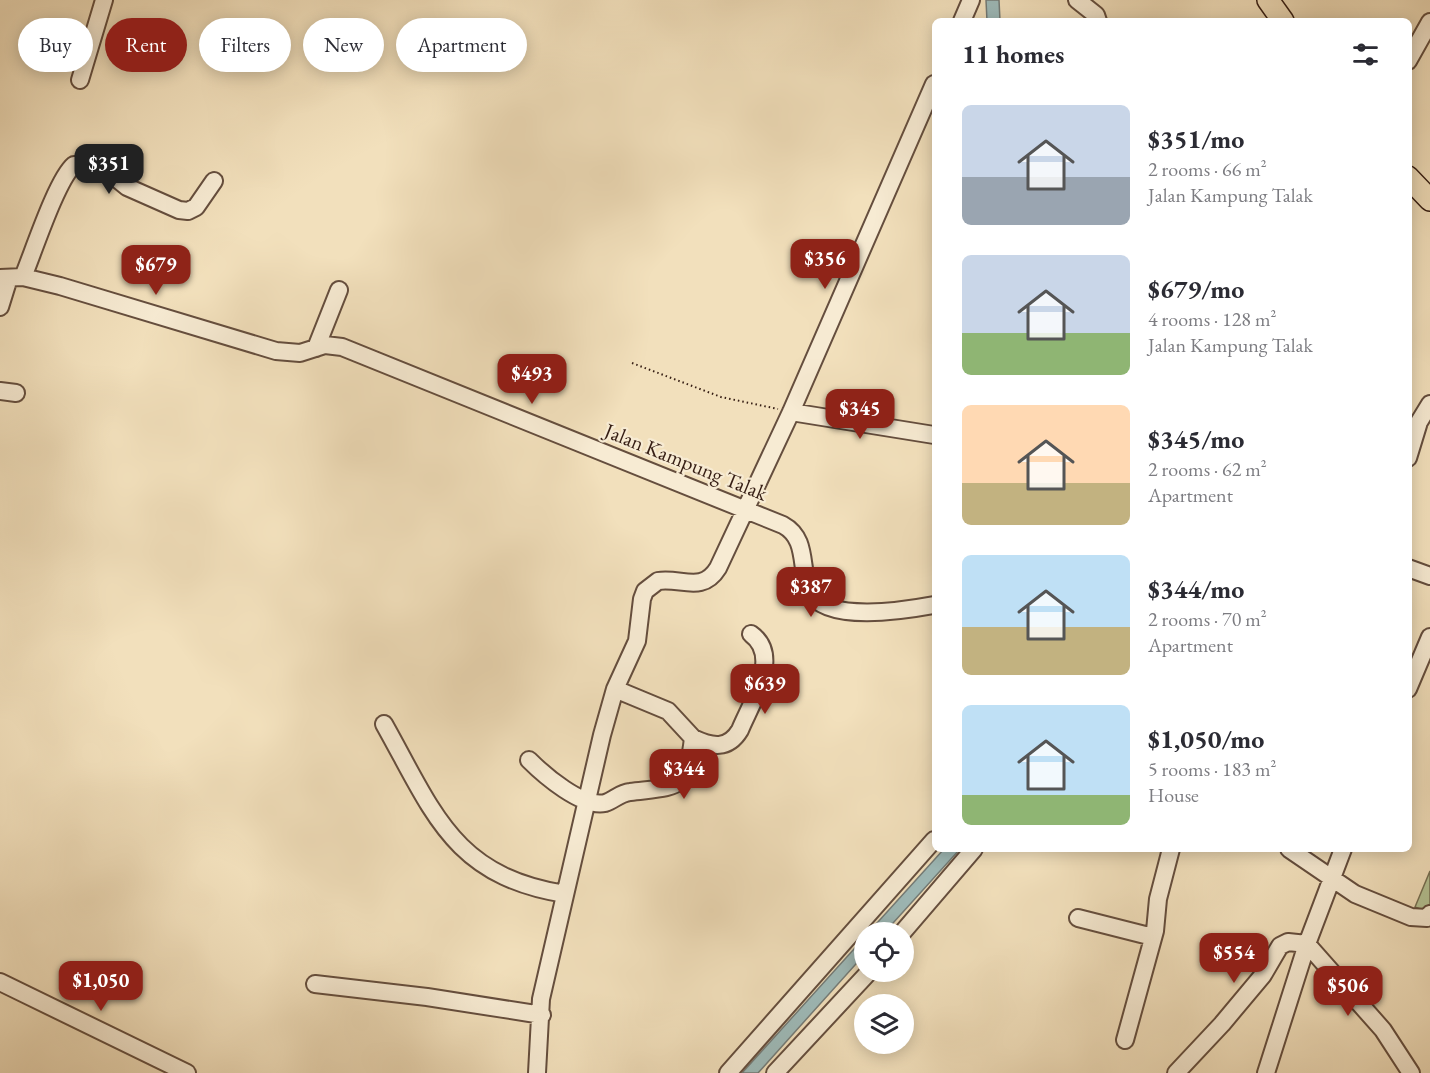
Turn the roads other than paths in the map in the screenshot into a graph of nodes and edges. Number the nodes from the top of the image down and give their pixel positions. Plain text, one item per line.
1 (105, 0) edge
2 (973, 0) edge
3 (1077, 0) edge
4 (1268, 0) edge
5 (964, 18) edge
6 (976, 18) edge
7 (1097, 18) edge
8 (1280, 18) edge
9 (1430, 22) edge
10 (1412, 54) edge
11 (80, 80) dead end
12 (932, 89) edge
13 (214, 181) dead end
14 (1412, 181) edge
15 (1430, 200) edge
16 (11, 278) edge
17 (339, 290) dead end
18 (0, 307) edge
19 (316, 348) junction
20 (1430, 404) edge
21 (791, 412) junction
22 (932, 435) edge
23 (1412, 445) edge
24 (744, 509) junction
25 (1412, 569) edge
26 (1430, 576) edge
27 (932, 604) edge
28 (751, 634) dead end
29 (1430, 637) edge
30 (1412, 680) edge
31 (615, 689) junction
32 (384, 724) dead end
33 (693, 738) junction
34 (529, 760) dead end
35 (588, 800) junction
36 (932, 842) edge
37 (971, 852) edge
38 (1170, 852) edge
39 (1293, 852) edge
40 (1342, 852) edge
41 (1331, 880) junction
42 (565, 894) junction
43 (1430, 914) edge
44 (1078, 918) dead end
45 (911, 922) edge
46 (1155, 931) junction
47 (1308, 944) junction
48 (0, 982) edge
49 (860, 982) edge
50 (315, 984) dead end
51 (542, 1015) junction
52 (1125, 1040) dead end
53 (187, 1073) edge
54 (537, 1073) edge
55 (728, 1073) edge
56 (775, 1073) edge
57 (1176, 1073) edge
58 (1266, 1073) edge
59 (1411, 1073) edge

1 - 11 street
2 - 5 street
2 - 6 street
3 - 7 street
4 - 8 main road
9 - 10 street
12 - 21 street
13 - 16 street
14 - 15 main road
16 - 18 street
16 - 19 street, Jalan Kampung Talak
17 - 19 street
19 - 24 street, Jalan Kampung Talak
20 - 23 street
21 - 22 street
21 - 24 street
24 - 27 street, Jalan Kampung Talak
24 - 31 street
25 - 26 street
28 - 33 street
29 - 30 street
31 - 33 street
31 - 35 street
32 - 42 street
33 - 35 street
34 - 35 street
35 - 42 street
36 - 55 street
37 - 45 street
38 - 46 street
39 - 41 street
40 - 41 street
41 - 43 street
41 - 47 street
42 - 51 street
44 - 46 street
46 - 52 street
47 - 57 street
47 - 58 street
47 - 59 street
48 - 53 street
49 - 56 street
50 - 51 street
51 - 54 street

